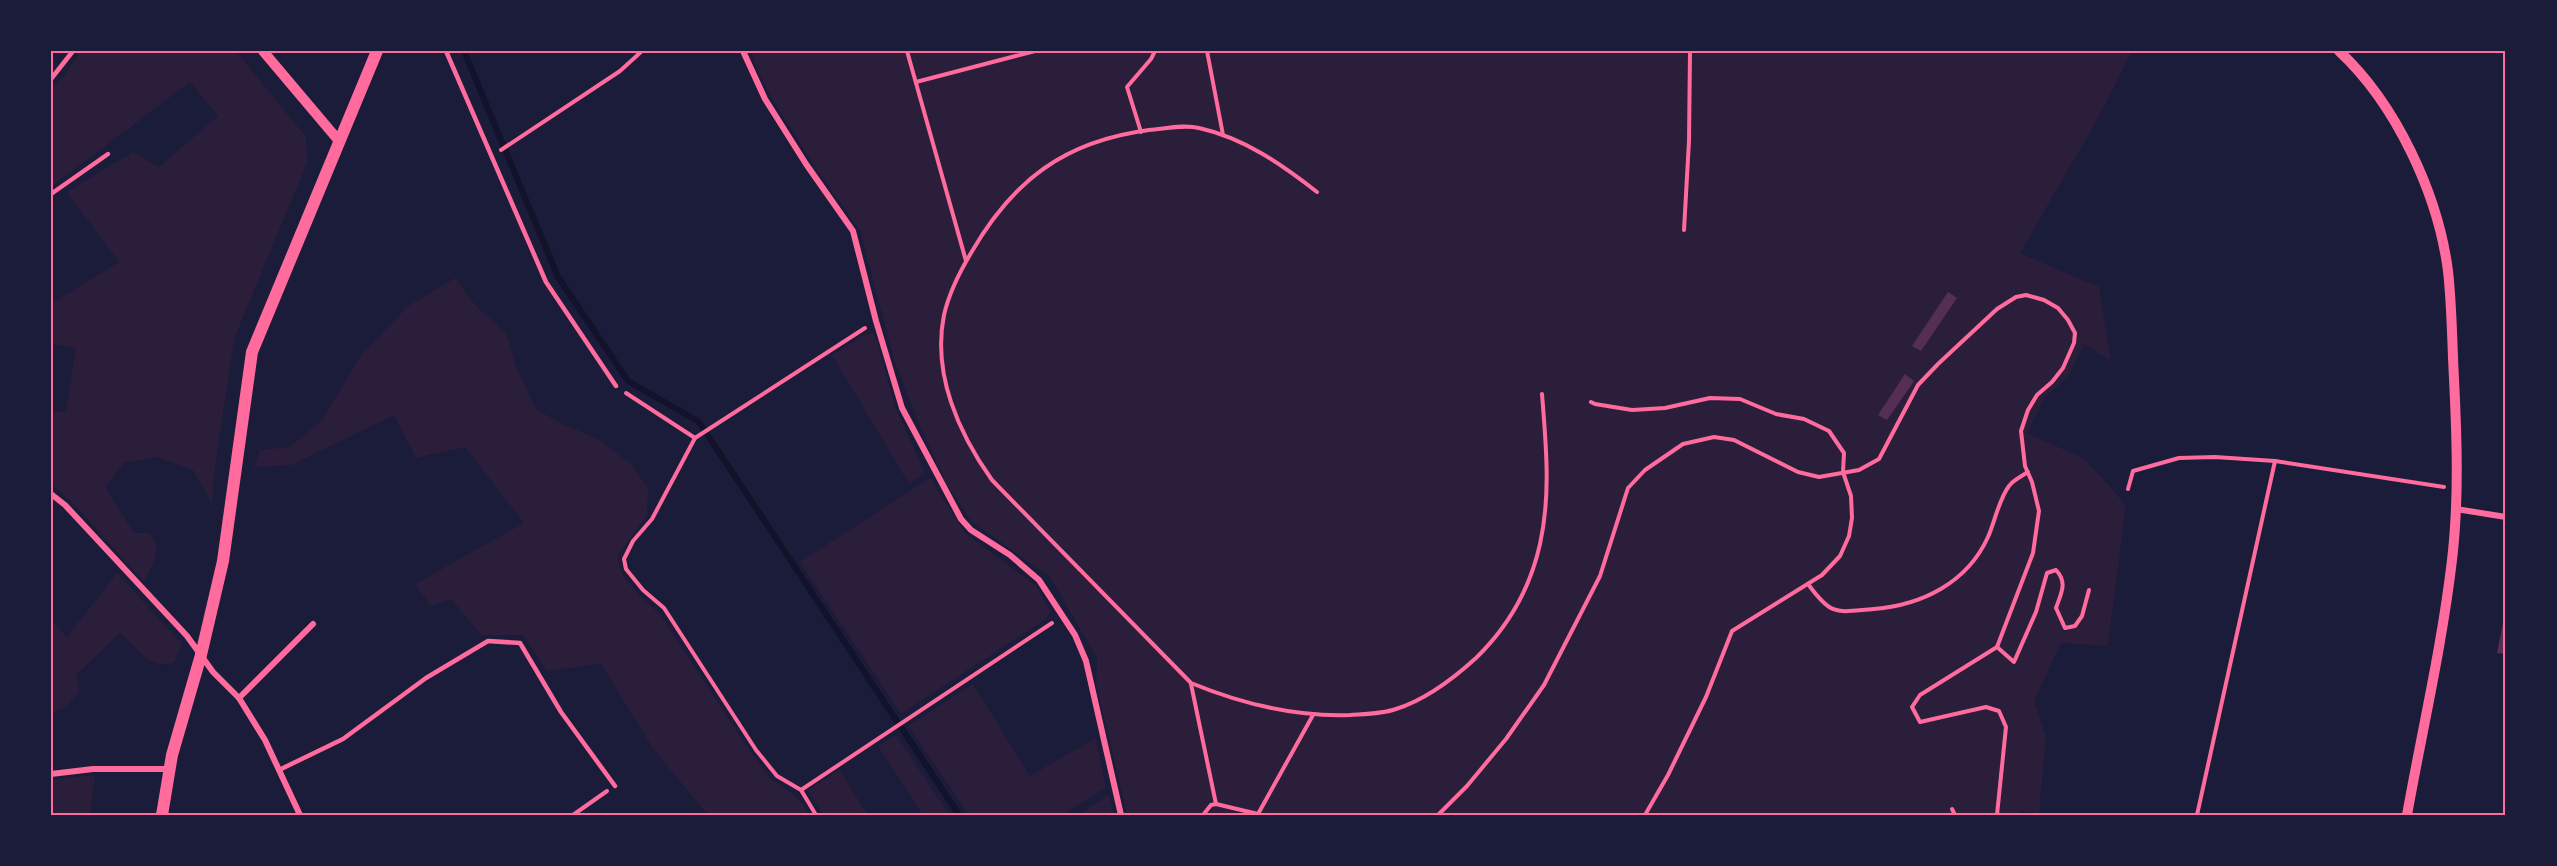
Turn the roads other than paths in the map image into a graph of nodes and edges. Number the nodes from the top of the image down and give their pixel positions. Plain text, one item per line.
1 (73, 51) edge
2 (263, 51) edge
3 (377, 51) edge
4 (446, 51) edge
5 (743, 51) edge
6 (2338, 51) edge
7 (51, 79) edge
8 (339, 141) junction
9 (108, 154) dead end
10 (51, 194) edge
11 (615, 386) road end
12 (51, 494) edge
13 (2456, 509) junction
14 (2506, 517) edge
15 (313, 624) dead end
16 (201, 655) junction
17 (239, 698) junction
18 (168, 769) junction
19 (279, 770) junction
20 (51, 774) edge
21 (615, 786) road end
22 (162, 815) edge
23 (300, 815) edge
24 (1120, 815) edge
25 (2407, 815) edge

1 - 7 lane
2 - 8 street
3 - 8 main road
4 - 11 lane
5 - 24 street
6 - 13 street
8 - 16 main road
9 - 10 lane
12 - 16 street
13 - 14 street
13 - 25 street
15 - 17 street
16 - 17 street
16 - 18 main road
17 - 19 street
18 - 20 street
18 - 22 main road
19 - 21 lane
19 - 23 street

